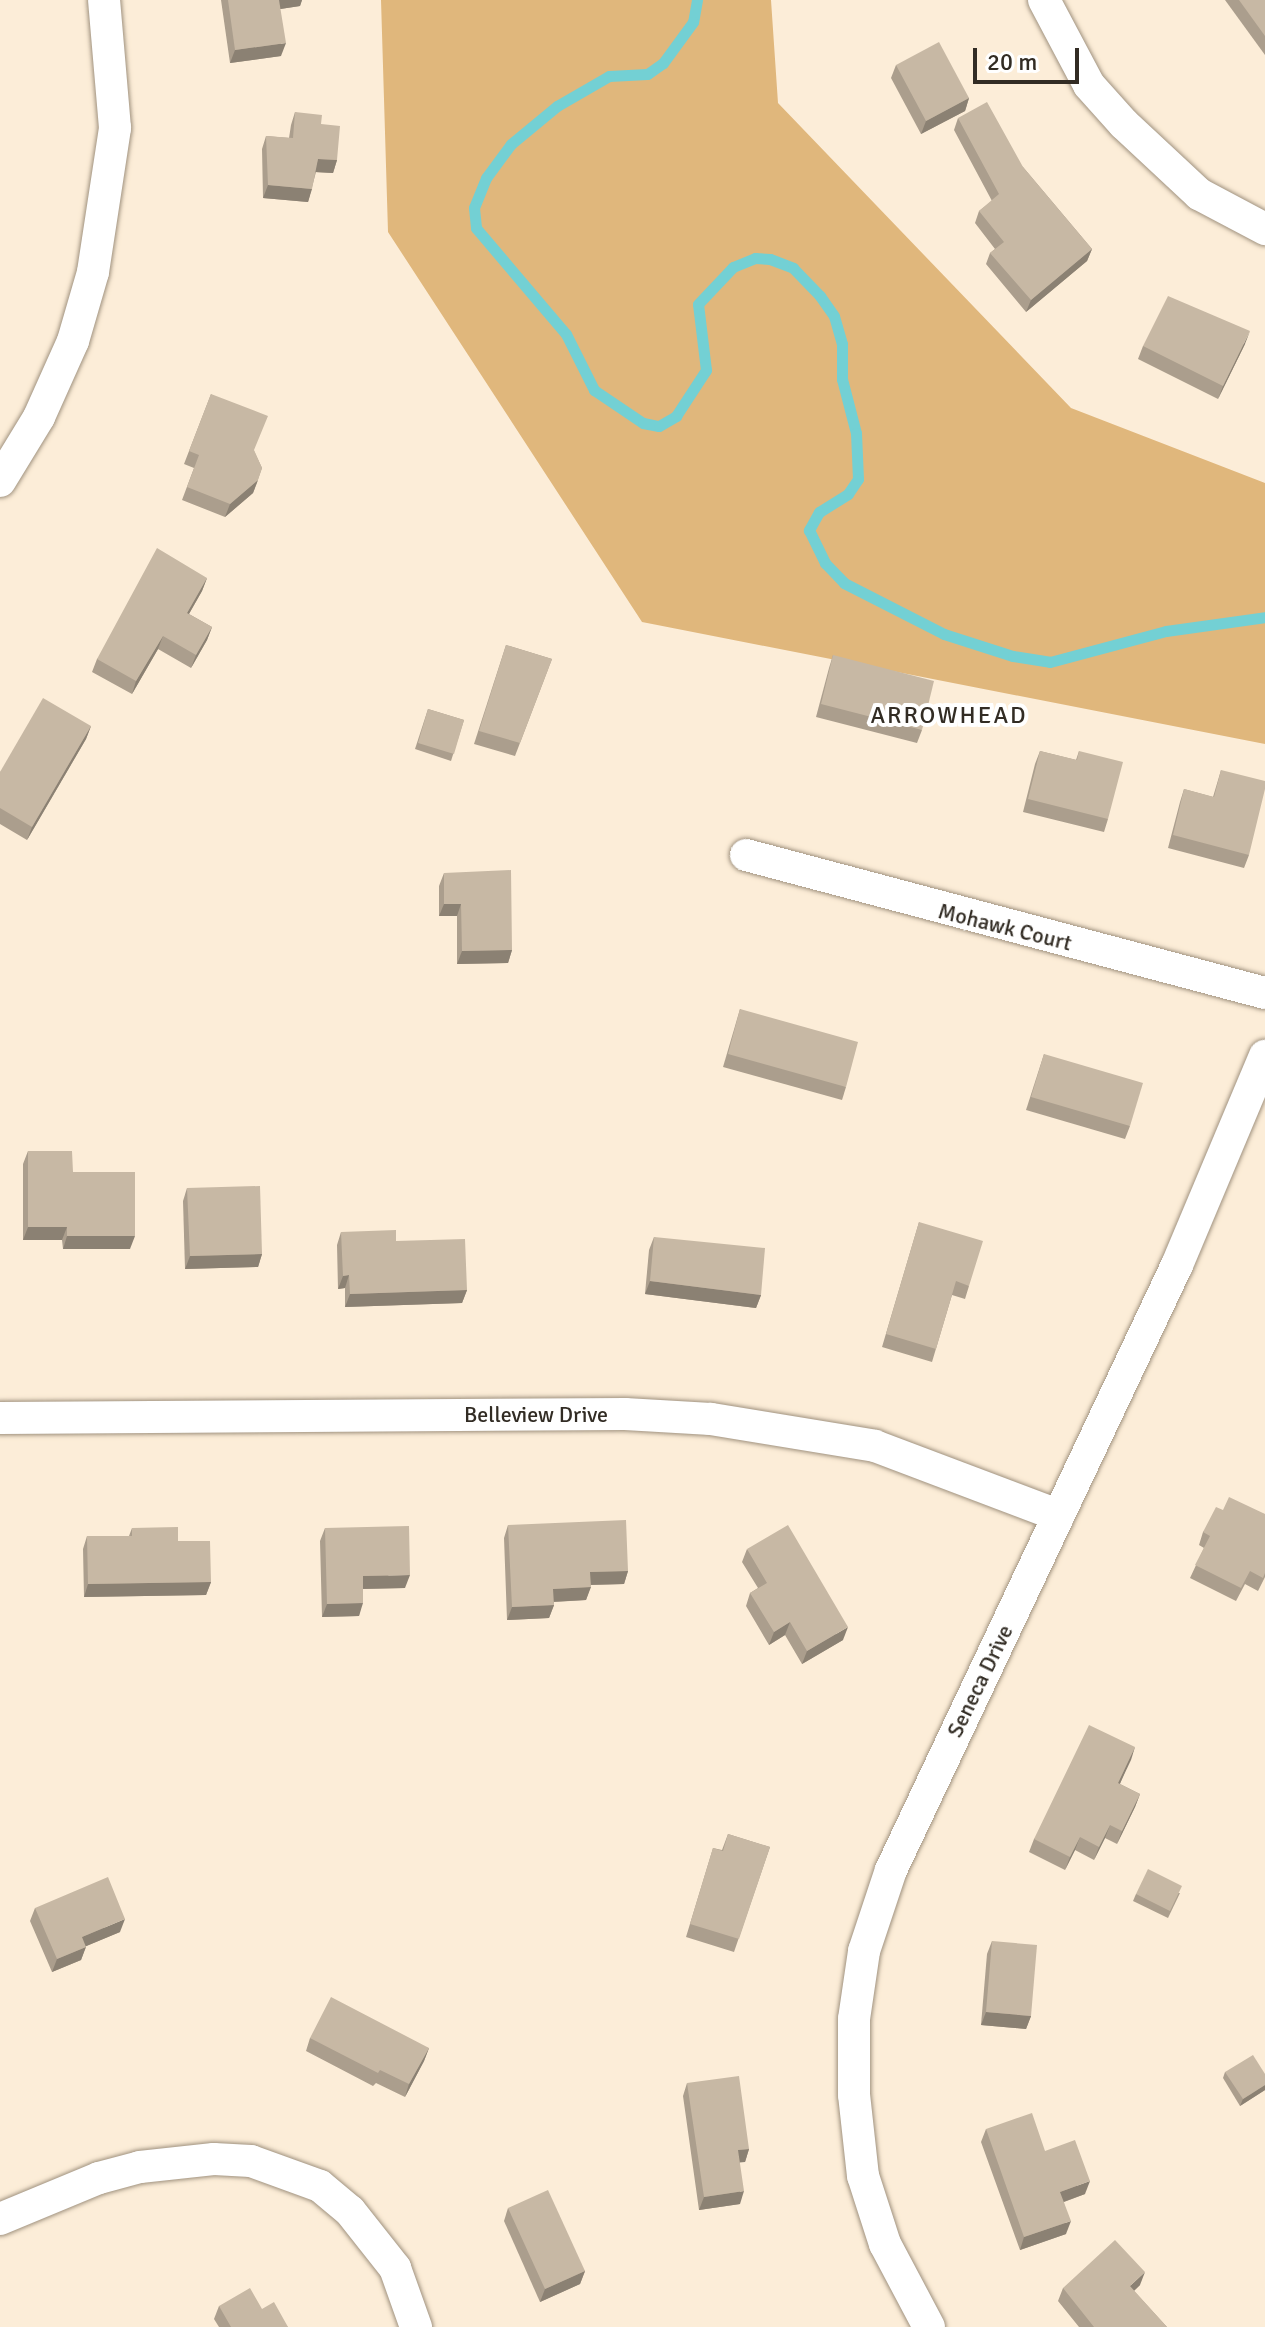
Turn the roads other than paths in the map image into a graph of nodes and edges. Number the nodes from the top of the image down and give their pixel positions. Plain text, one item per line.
1 (104, 0) edge
2 (1044, 0) edge
3 (1265, 229) edge
4 (0, 481) edge
5 (746, 855) dead end
6 (1265, 993) edge
7 (1265, 1056) edge
8 (0, 1418) edge
9 (1058, 1515) junction
10 (0, 2219) edge
11 (416, 2327) edge
12 (929, 2327) edge

1 - 4 street
2 - 3 street
5 - 6 street, Mohawk Court
7 - 9 street, Seneca Drive
8 - 9 street, Belleview Drive
9 - 12 street, Seneca Drive
10 - 11 street

